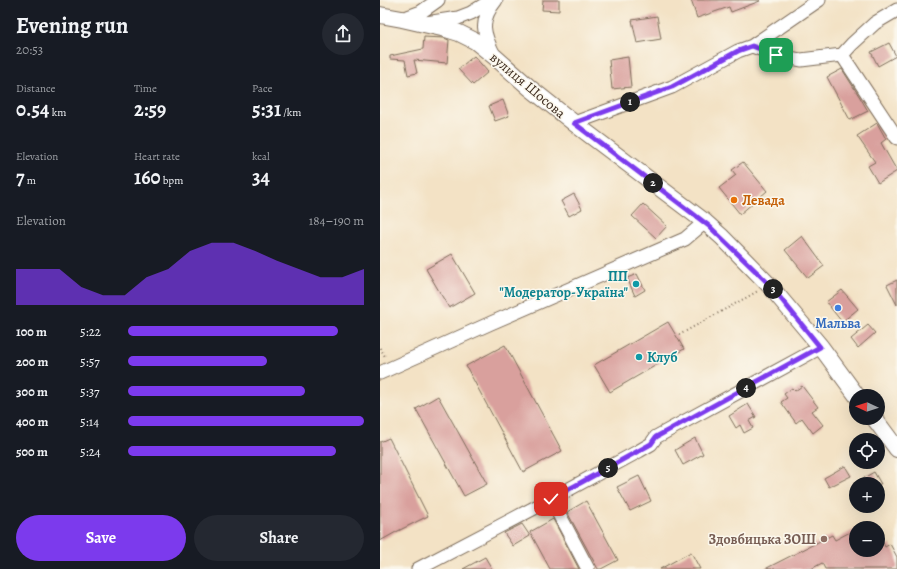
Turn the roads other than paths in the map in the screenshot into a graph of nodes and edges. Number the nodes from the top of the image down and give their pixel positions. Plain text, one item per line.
1 (438, 0) edge
2 (492, 0) edge
3 (496, 0) edge
4 (819, 0) edge
5 (897, 10) edge
6 (380, 15) edge
7 (402, 19) junction
8 (422, 23) junction
9 (752, 46) junction
10 (842, 55) junction
11 (495, 57) junction
12 (574, 123) junction
13 (897, 138) edge
14 (705, 222) junction
15 (820, 347) junction
16 (380, 374) edge
17 (852, 389) edge
18 (879, 425) edge
19 (897, 449) edge
20 (551, 499) junction
21 (418, 569) edge
22 (588, 569) edge

1 - 7 street
2 - 8 street
3 - 11 street
4 - 9 street
5 - 10 street
6 - 7 main road, вулиця Шосова
7 - 8 main road, вулиця Шосова
8 - 11 main road, вулиця Шосова
9 - 10 street
9 - 12 street
10 - 13 street
11 - 12 main road, вулиця Шосова
12 - 14 main road, вулиця Шосова
14 - 15 main road, вулиця Шосова
14 - 16 street
15 - 17 main road, вулиця Шосова
15 - 20 street
18 - 19 main road
20 - 21 street
20 - 22 street

